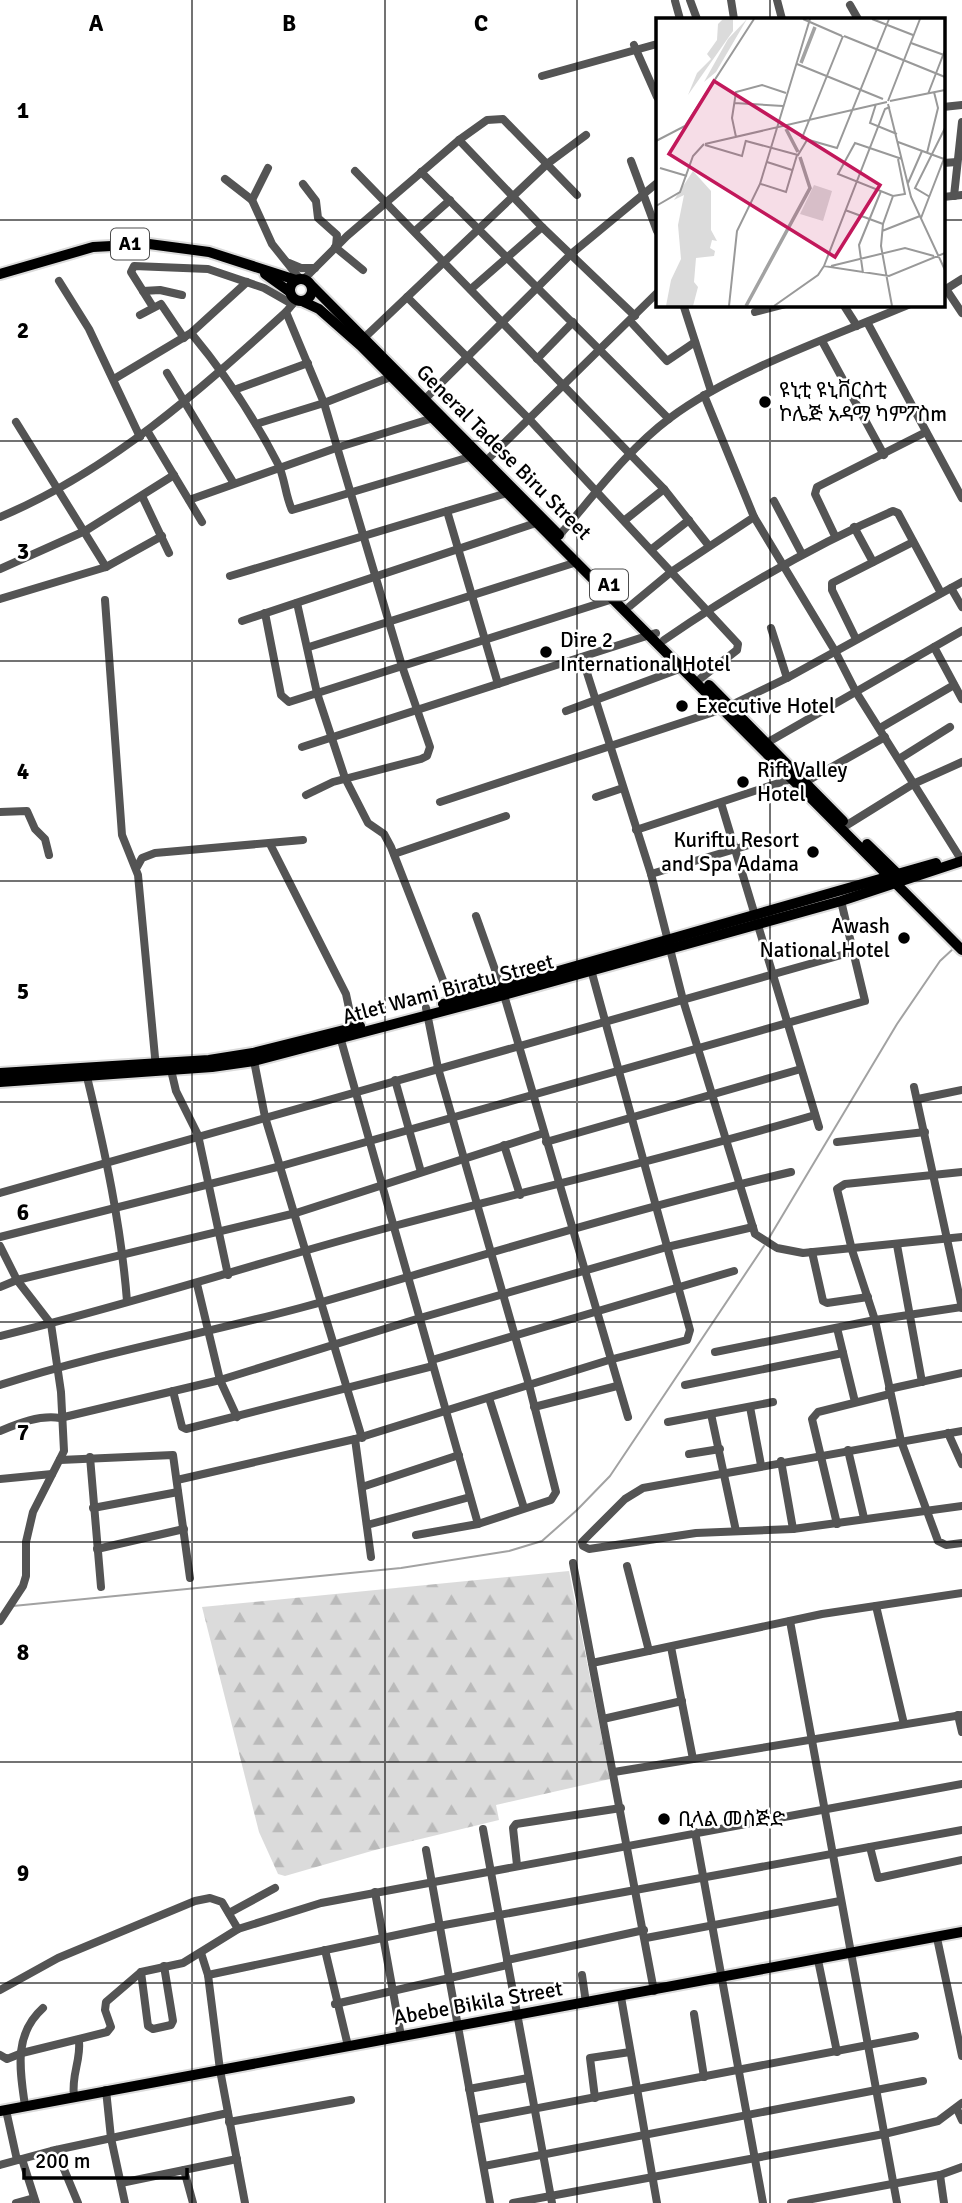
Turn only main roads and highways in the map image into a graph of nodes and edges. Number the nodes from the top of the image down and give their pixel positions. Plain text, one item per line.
1 (260, 271) junction
2 (0, 274) edge
3 (303, 281) junction
4 (295, 299) junction
5 (395, 374) junction
6 (479, 456) junction
7 (541, 522) junction
8 (557, 538) junction
9 (656, 636) junction
10 (727, 707) junction
11 (798, 783) junction
12 (961, 857) edge
13 (899, 880) junction
14 (756, 920) junction
15 (952, 934) edge
16 (962, 950) edge
17 (503, 990) junction
18 (427, 1012) junction
19 (340, 1034) junction
20 (156, 1068) junction
21 (0, 1073) edge
22 (0, 1082) edge
23 (962, 1932) edge
24 (3, 2111) edge

1 - 2 main road, A1
1 - 3 main road, A1
1 - 4 main road, A1
3 - 4 main road
3 - 4 main road
3 - 5 main road, General Tadese Biru Street / A1
4 - 5 main road, General Tadese Biru Street / A1
5 - 6 main road, General Tadese Biru Street / A1
5 - 6 main road, General Tadese Biru Street / A1
6 - 7 main road, General Tadese Biru Street / A1
6 - 7 main road, General Tadese Biru Street / A1
7 - 8 main road, General Tadese Biru Street / A1
8 - 9 main road, General Tadese Biru Street / A1
8 - 9 main road, General Tadese Biru Street / A1
9 - 10 main road, General Tadese Biru Street / A1
9 - 10 main road, General Tadese Biru Street / A1
10 - 11 main road, General Tadese Biru Street / A1
11 - 13 main road, General Tadese Biru Street / A1
11 - 13 main road, General Tadese Biru Street / A1
12 - 13 main road
13 - 14 main road, Atlet Wami Biratu Street
13 - 14 main road, Atlet Wami Biratu Street
13 - 15 main road, A1
14 - 17 main road, Atlet Wami Biratu Street
15 - 16 main road, A1
17 - 18 main road, Atlet Wami Biratu Street
17 - 18 main road, Atlet Wami Biratu Street
18 - 19 main road, Atlet Wami Biratu Street
18 - 19 main road, Atlet Wami Biratu Street
19 - 20 main road, Atlet Wami Biratu Street
19 - 20 main road, Atlet Wami Biratu Street
20 - 21 main road, Atlet Wami Biratu Street
20 - 22 main road, Atlet Wami Biratu Street
23 - 24 main road, Abebe Bikila Street

